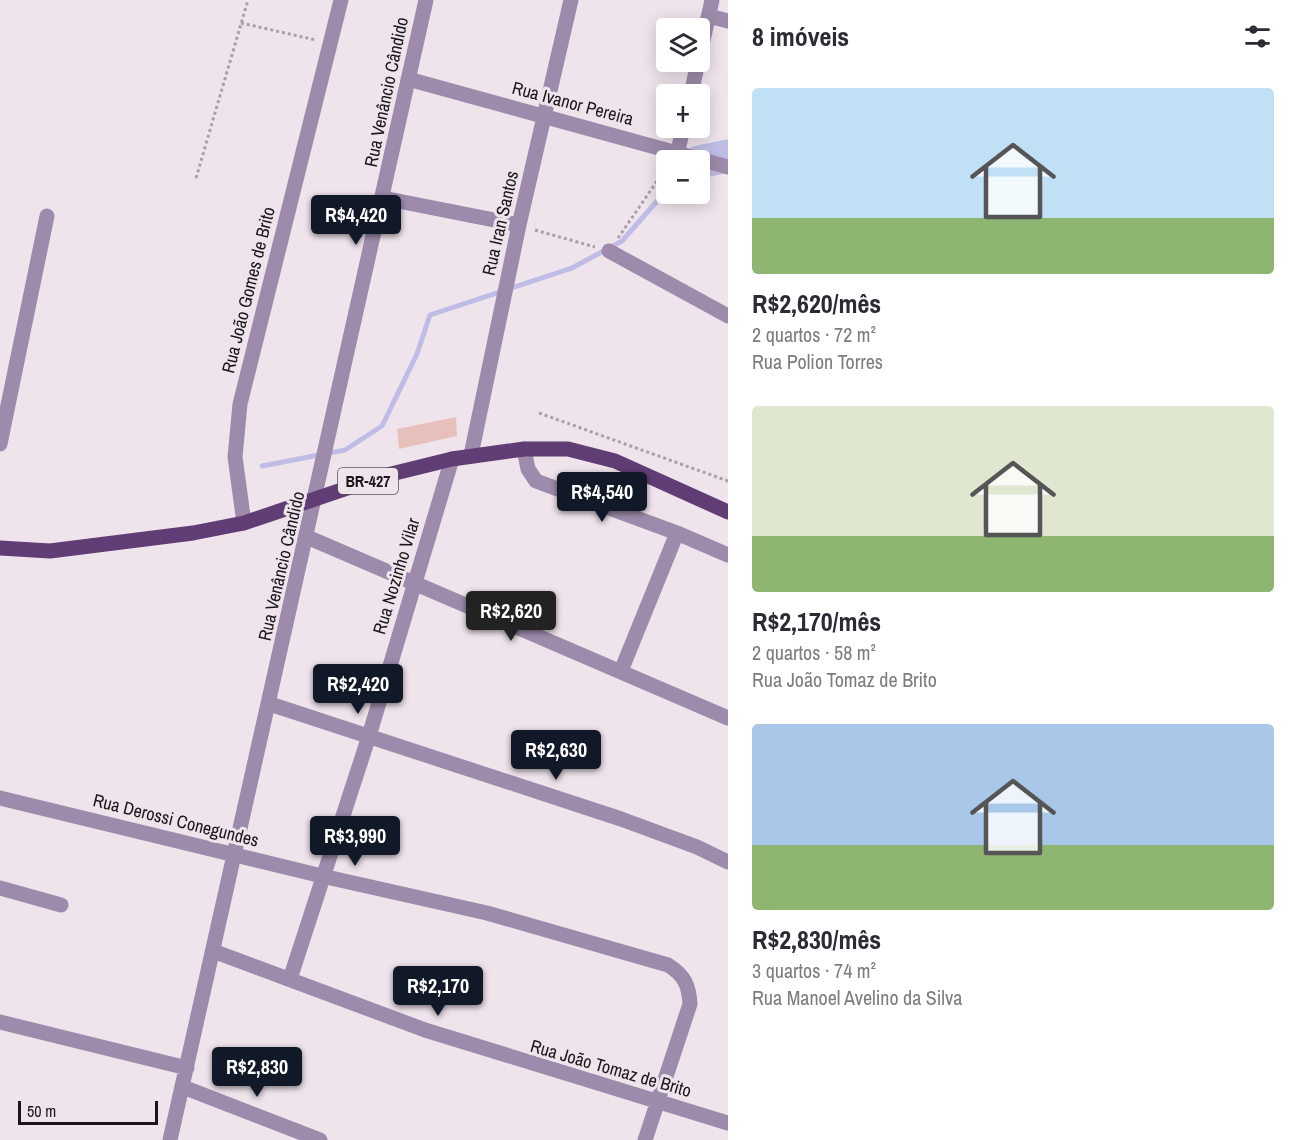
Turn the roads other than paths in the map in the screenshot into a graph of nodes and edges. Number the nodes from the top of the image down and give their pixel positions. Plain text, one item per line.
1 (341, 0) edge
2 (426, 0) edge
3 (571, 0) edge
4 (712, 0) edge
5 (709, 16) joint
6 (728, 21) edge
7 (408, 79) junction
8 (545, 116) junction
9 (674, 150) edge
10 (710, 161) edge
11 (728, 167) edge
12 (384, 198) junction
13 (48, 216) dead end
14 (519, 225) junction
15 (609, 252) road end
16 (728, 316) edge
17 (0, 444) edge
18 (524, 449) junction
19 (471, 455) junction
20 (452, 459) junction
21 (316, 498) junction
22 (728, 512) edge
23 (244, 523) junction
24 (677, 533) junction
25 (307, 537) junction
26 (0, 548) edge
27 (728, 555) edge
28 (414, 582) junction
29 (621, 671) junction
30 (270, 704) junction
31 (728, 718) edge
32 (369, 736) junction
33 (0, 798) edge
34 (235, 855) junction
35 (728, 862) edge
36 (322, 876) junction
37 (0, 888) edge
38 (61, 905) dead end
39 (213, 951) junction
40 (290, 979) junction
41 (0, 1022) edge
42 (187, 1068) junction
43 (183, 1087) junction
44 (657, 1101) junction
45 (728, 1123) edge
46 (170, 1140) edge
47 (320, 1140) edge
48 (645, 1140) edge

1 - 23 street, Rua João Gomes de Brito
2 - 7 street, Rua Venâncio Cândido
3 - 8 street, Rua Iran Santos
4 - 5 street
5 - 6 street
7 - 8 street, Rua Ivanor Pereira
7 - 12 street, Rua Venâncio Cândido
8 - 9 street, Rua Ivanor Pereira
8 - 14 street, Rua Iran Santos
10 - 11 street, Rua Ivanor Pereira
12 - 14 street
12 - 21 street, Rua Venâncio Cândido
13 - 17 street
14 - 19 street, Rua Iran Santos
15 - 16 street
18 - 19 main road, BR-427
18 - 22 main road, BR-427
18 - 24 street
19 - 20 main road, BR-427
20 - 21 main road, BR-427
20 - 28 street, Rua Nozinho Vilar
21 - 23 main road, BR-427
21 - 25 street, Rua Venâncio Cândido
23 - 26 main road, BR-427
24 - 27 street
24 - 29 street
25 - 28 street
25 - 30 street, Rua Venâncio Cândido
28 - 29 street
28 - 32 street, Rua Nozinho Vilar
29 - 31 street
30 - 32 street
30 - 34 street, Rua Venâncio Cândido
32 - 35 street
32 - 36 street, Rua Nozinho Vilar
33 - 34 street, Rua Derossi Conegundes
34 - 36 street, Rua Derossi Conegundes
34 - 39 street, Rua Venâncio Cândido
36 - 40 street, Rua Nozinho Vilar
36 - 44 street, Rua Derossi Conegundes
37 - 38 street
39 - 40 street, Rua João Tomaz de Brito
39 - 42 street, Rua Venâncio Cândido
40 - 44 street, Rua João Tomaz de Brito
41 - 42 street
42 - 43 street, Rua Venâncio Cândido
43 - 46 street, Rua Venâncio Cândido
43 - 47 street
44 - 45 street, Rua João Tomaz de Brito
44 - 48 street

